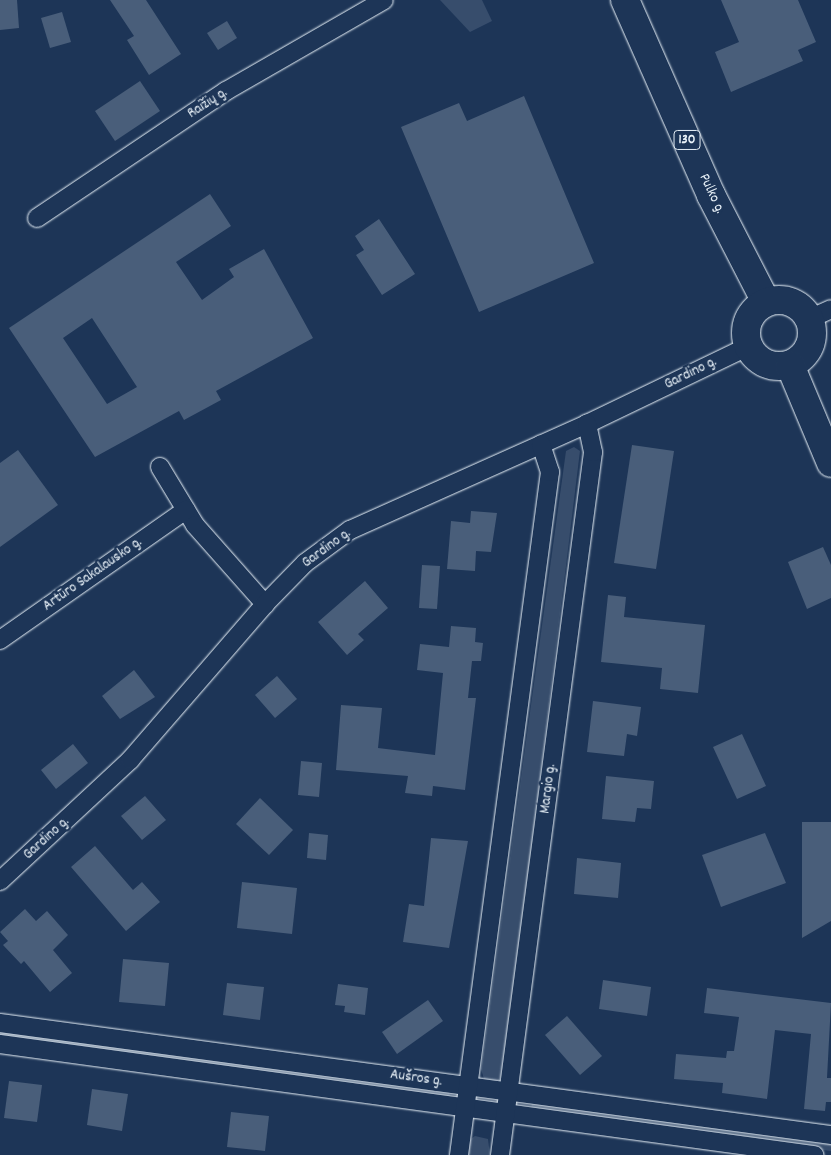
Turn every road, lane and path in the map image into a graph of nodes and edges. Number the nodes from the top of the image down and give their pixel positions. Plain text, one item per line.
1 (384, 0) edge
2 (626, 0) edge
3 (38, 218) dead end
4 (766, 302) junction
5 (820, 314) edge
6 (748, 347) junction
7 (790, 365) junction
8 (587, 424) junction
9 (541, 444) junction
10 (831, 463) edge
11 (160, 467) dead end
12 (186, 510) junction
13 (265, 604) junction
14 (0, 640) edge
15 (0, 881) edge
16 (0, 1023) edge
17 (0, 1044) edge
18 (468, 1086) junction
19 (509, 1092) junction
20 (466, 1108) junction
21 (506, 1113) junction
22 (831, 1135) edge
23 (459, 1155) edge
24 (500, 1155) edge
25 (814, 1155) edge

1 - 3 street, Raižių g.
2 - 4 main road, Pulko g. / 130
4 - 5 main road
4 - 6 main road
5 - 7 main road
6 - 7 main road
6 - 8 street, Gardino g.
7 - 10 main road
8 - 9 street, Gardino g.
8 - 19 street, Margio g.
9 - 13 street, Gardino g.
9 - 18 street
11 - 12 street
12 - 13 street
12 - 14 street, Artūro Sakalausko g.
13 - 15 street, Gardino g.
16 - 18 street, Aušros g.
17 - 20 street, Aušros g.
18 - 19 street, Aušros g.
18 - 20 street
19 - 21 street, Margio g.
19 - 22 street, Aušros g.
20 - 21 street, Aušros g.
20 - 23 street
21 - 24 street, Margio g.
21 - 25 street, Aušros g.

